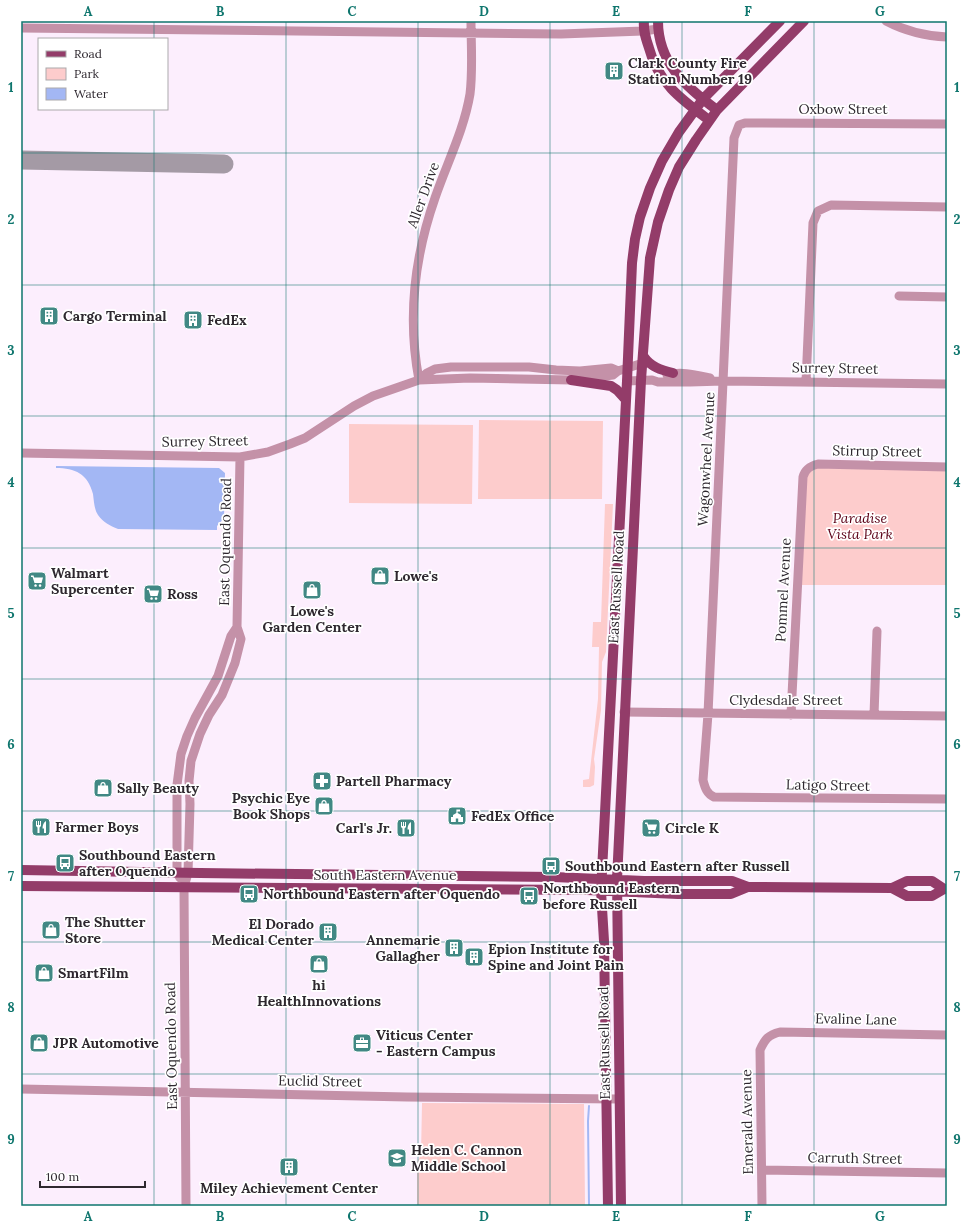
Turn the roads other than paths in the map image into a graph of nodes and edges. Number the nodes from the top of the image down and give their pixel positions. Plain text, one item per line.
1 (471, 21) edge
2 (780, 21) edge
3 (804, 21) edge
4 (886, 21) edge
5 (658, 25) edge
6 (644, 26) edge
7 (21, 28) edge
8 (471, 33) junction
9 (947, 37) edge
10 (703, 99) junction
11 (695, 110) junction
12 (717, 110) junction
13 (709, 120) junction
14 (947, 124) edge
15 (739, 125) joint
16 (947, 207) edge
17 (899, 296) dead end
18 (947, 297) edge
19 (643, 360) junction
20 (623, 369) junction
21 (556, 370) junction
22 (673, 373) junction
23 (512, 379) junction
24 (419, 380) junction
25 (571, 380) junction
26 (641, 380) junction
27 (652, 380) junction
28 (723, 380) junction
29 (627, 381) junction
30 (806, 382) junction
31 (947, 384) edge
32 (626, 400) junction
33 (21, 453) edge
34 (240, 457) junction
35 (947, 467) edge
36 (807, 468) joint
37 (237, 627) junction
38 (877, 631) dead end
39 (614, 633) junction
40 (628, 633) junction
41 (624, 712) junction
42 (708, 714) junction
43 (791, 715) junction
44 (874, 715) junction
45 (947, 716) edge
46 (709, 795) joint
47 (947, 799) edge
48 (21, 870) edge
49 (177, 873) junction
50 (188, 873) junction
51 (384, 874) junction
52 (602, 879) junction
53 (616, 880) junction
54 (21, 886) edge
55 (184, 886) junction
56 (748, 887) junction
57 (387, 888) junction
58 (892, 888) junction
59 (946, 889) edge
60 (601, 891) junction
61 (616, 892) junction
62 (947, 1035) edge
63 (765, 1038) joint
64 (606, 1068) junction
65 (619, 1069) junction
66 (21, 1089) edge
67 (186, 1092) junction
68 (606, 1099) junction
69 (619, 1099) junction
70 (762, 1170) junction
71 (947, 1173) edge
72 (186, 1206) edge
73 (608, 1206) edge
74 (621, 1206) edge
75 (762, 1206) edge

1 - 8 street, Aller Drive
2 - 10 main road, East Russell Road
3 - 12 main road, East Russell Road
4 - 9 street
5 - 6 street
5 - 10 main road
6 - 8 street
6 - 11 main road
7 - 8 street
8 - 24 street, Aller Drive
10 - 11 main road, East Russell Road
10 - 12 main road
11 - 13 main road
11 - 20 main road, East Russell Road
12 - 13 main road, East Russell Road
13 - 19 main road, East Russell Road
14 - 15 street, Oxbow Street
15 - 28 street, Wagonwheel Avenue
16 - 30 street
17 - 18 street
19 - 20 street, Surrey Street
19 - 22 main road
19 - 26 main road, East Russell Road
20 - 21 street, Surrey Street
20 - 25 street, Surrey Street
20 - 29 main road, East Russell Road
21 - 23 street
21 - 24 street, Surrey Street
22 - 27 street, Surrey Street
22 - 28 street, Surrey Street
23 - 24 street, Surrey Street
23 - 25 street, Surrey Street
24 - 34 street, Surrey Street
25 - 32 main road
26 - 27 street, Surrey Street
26 - 29 street, Surrey Street
26 - 40 main road, East Russell Road
27 - 28 street, Surrey Street
28 - 30 street, Surrey Street
28 - 42 street, Wagonwheel Avenue
29 - 32 main road, East Russell Road
30 - 31 street, Surrey Street
32 - 39 main road, East Russell Road
33 - 34 street, Surrey Street
34 - 37 street, East Oquendo Road
35 - 36 street, Stirrup Street
36 - 43 street, Pommel Avenue
37 - 49 street, East Oquendo Road
37 - 50 street, East Oquendo Road
38 - 44 street
39 - 40 main road
39 - 52 main road, East Russell Road
40 - 41 main road, East Russell Road
41 - 42 street, Clydesdale Street
41 - 53 main road, East Russell Road
42 - 43 street, Clydesdale Street
42 - 46 street, Wagonwheel Avenue
43 - 44 street, Clydesdale Street
44 - 45 street, Clydesdale Street
46 - 47 street, Latigo Street
48 - 49 main road, South Eastern Avenue
49 - 50 main road, South Eastern Avenue
49 - 55 street, East Oquendo Road
50 - 51 main road, South Eastern Avenue
50 - 55 street, East Oquendo Road
51 - 52 main road, South Eastern Avenue
51 - 57 main road
52 - 53 main road, South Eastern Avenue
52 - 60 main road, East Russell Road
53 - 56 main road, South Eastern Avenue
53 - 61 main road, East Russell Road
54 - 55 main road, South Eastern Avenue
55 - 57 main road, South Eastern Avenue
55 - 67 street, East Oquendo Road
56 - 58 main road, South Eastern Avenue
56 - 61 main road, South Eastern Avenue
57 - 60 main road, South Eastern Avenue
58 - 59 main road, South Eastern Avenue
58 - 59 main road, South Eastern Avenue
60 - 61 main road, South Eastern Avenue
60 - 64 main road, East Russell Road
61 - 65 main road, East Russell Road
62 - 63 street, Evaline Lane
63 - 70 street, Emerald Avenue
64 - 65 main road
64 - 68 main road, East Russell Road
65 - 69 main road, East Russell Road
66 - 67 street, Euclid Street
67 - 68 street, Euclid Street
67 - 72 street, East Oquendo Road
68 - 69 street, Euclid Street
68 - 73 main road, East Russell Road
69 - 74 main road, East Russell Road
70 - 71 street, Carruth Street
70 - 75 street, Emerald Avenue

